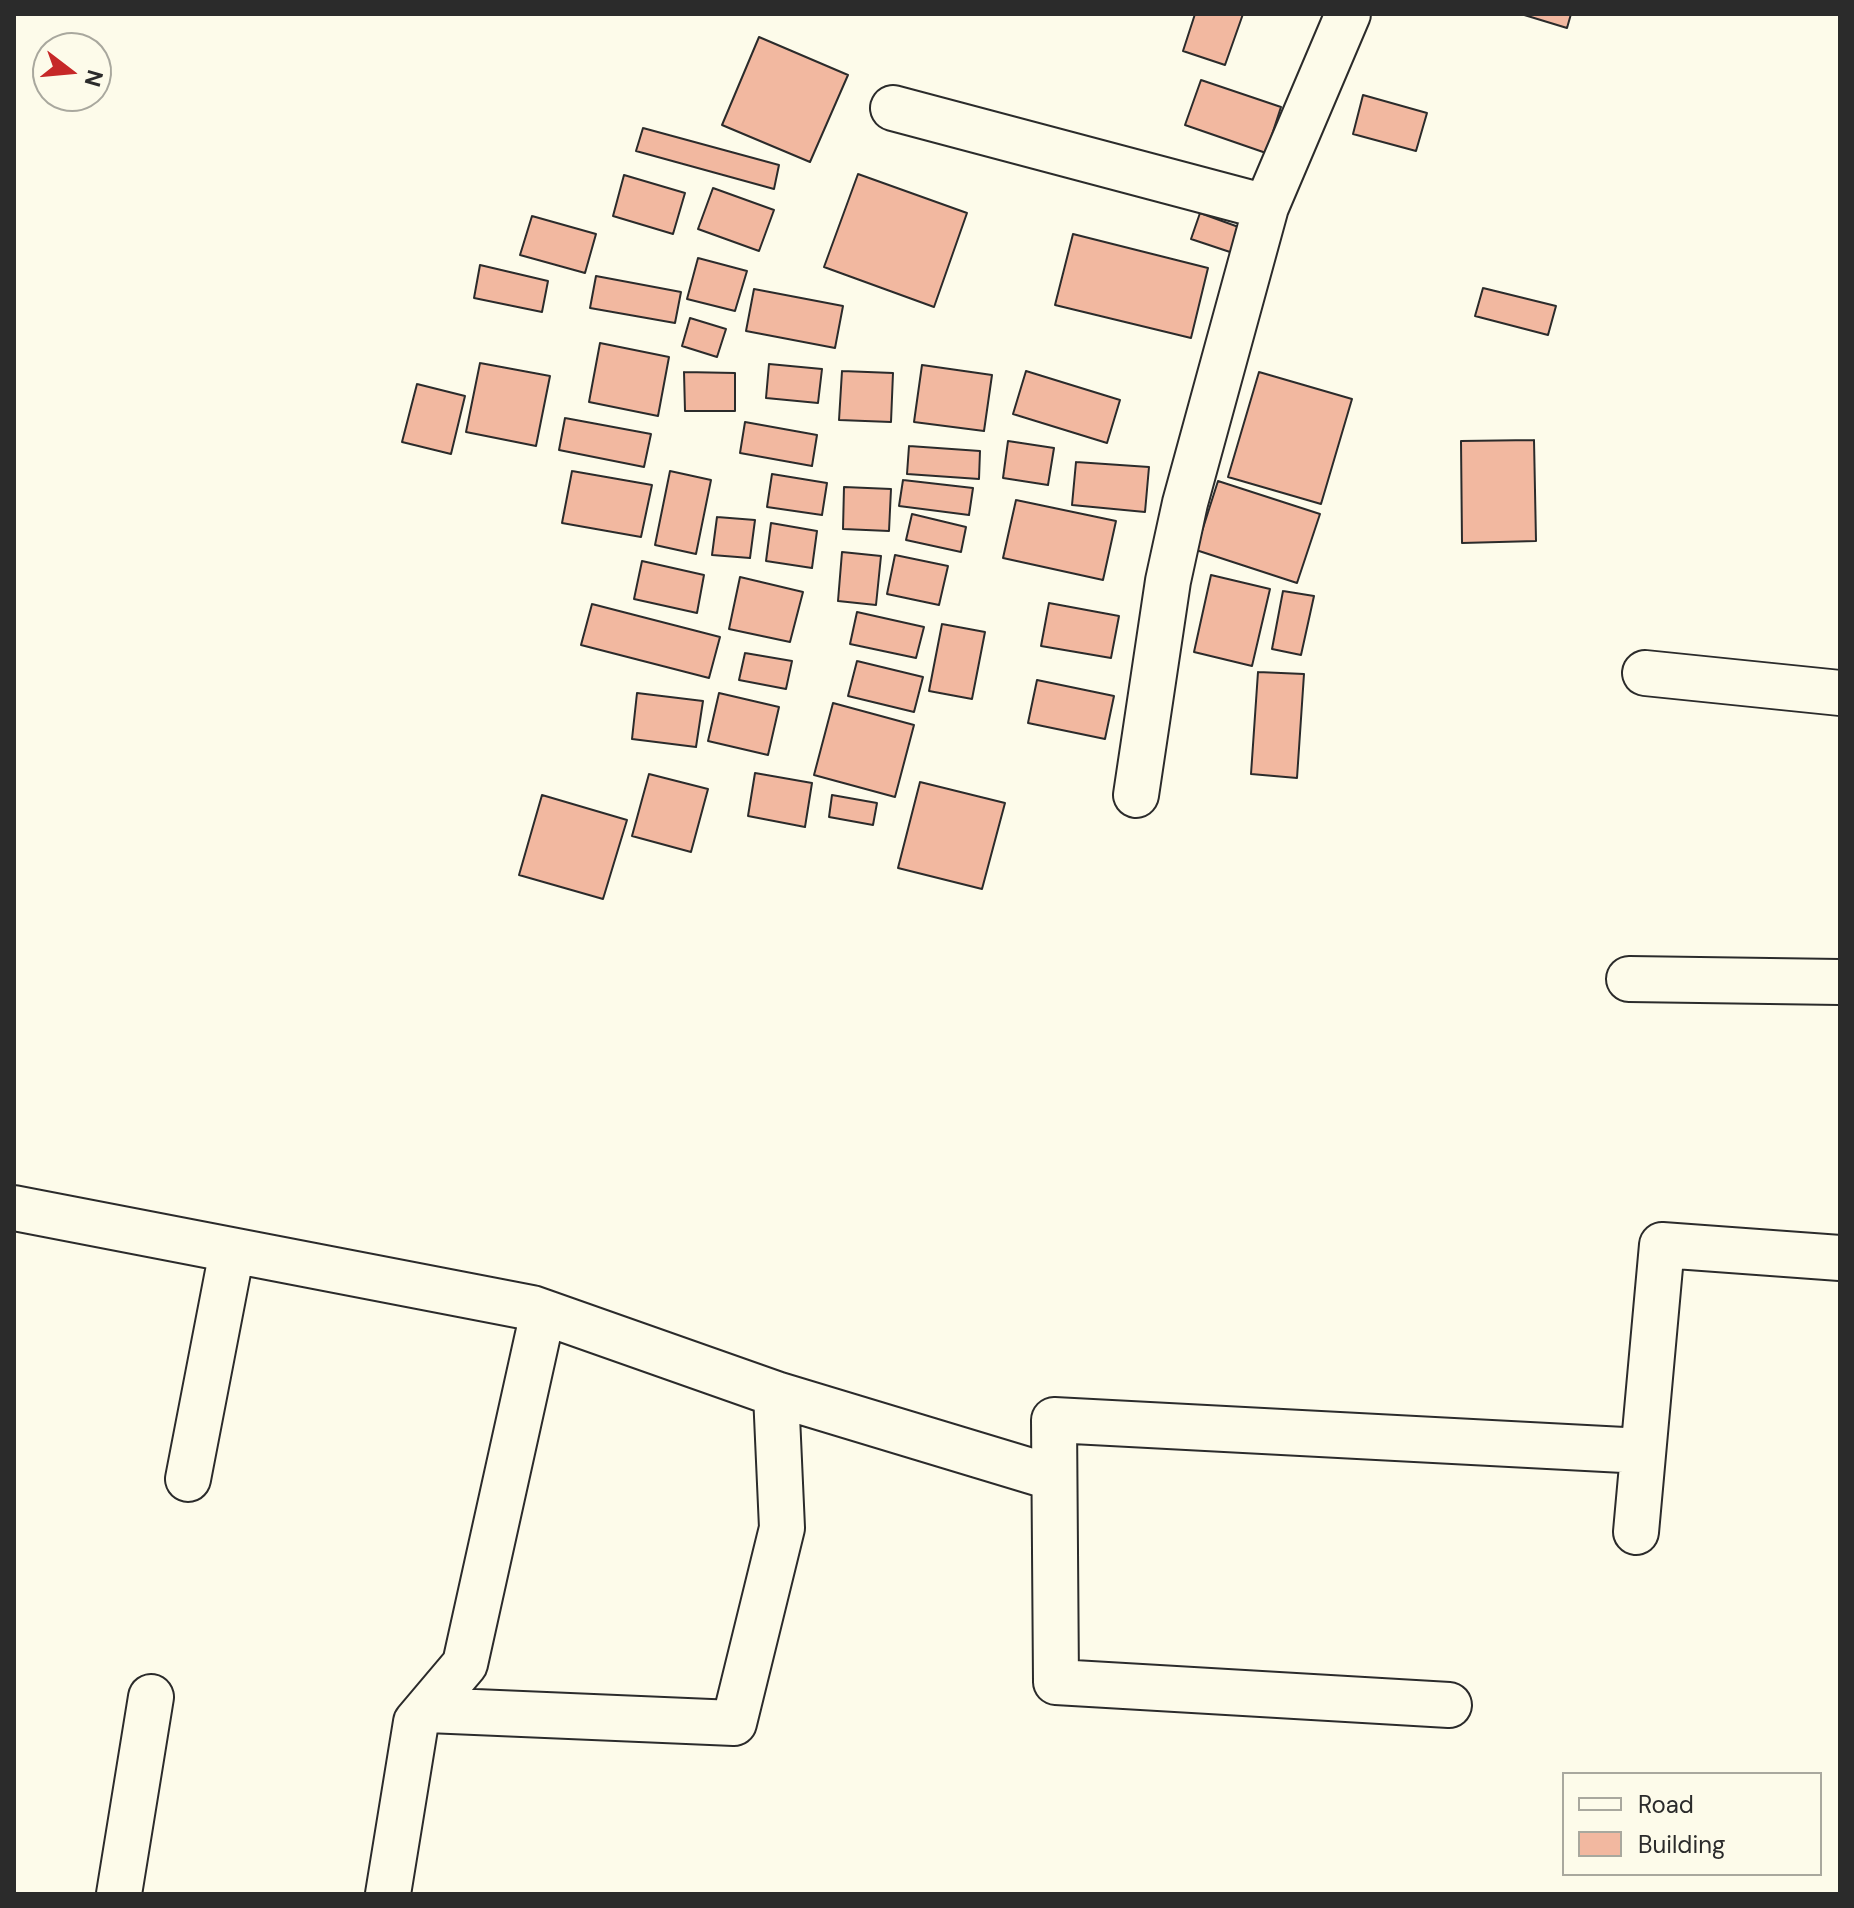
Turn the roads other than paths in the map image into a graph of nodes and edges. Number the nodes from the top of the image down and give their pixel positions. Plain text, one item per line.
1 (1348, 14) edge
2 (893, 108) dead end
3 (1266, 207) junction
4 (1645, 673) dead end
5 (1840, 693) edge
6 (1136, 795) dead end
7 (1629, 979) dead end
8 (1840, 982) edge
9 (14, 1208) edge
10 (232, 1251) junction
11 (1840, 1258) edge
12 (543, 1312) junction
13 (776, 1394) junction
14 (1643, 1451) junction
15 (1054, 1478) junction
16 (188, 1479) dead end
17 (1636, 1532) dead end
18 (151, 1697) dead end
19 (1449, 1705) dead end
20 (428, 1710) junction
21 (119, 1894) edge
22 (388, 1894) edge

1 - 3 street
2 - 3 street
3 - 6 street
4 - 5 street
7 - 8 street
9 - 10 street
10 - 12 street
10 - 16 street
11 - 14 street
12 - 13 street
12 - 20 street
13 - 15 street
13 - 20 street
14 - 15 street
14 - 17 street
15 - 19 street
18 - 21 street
20 - 22 street

